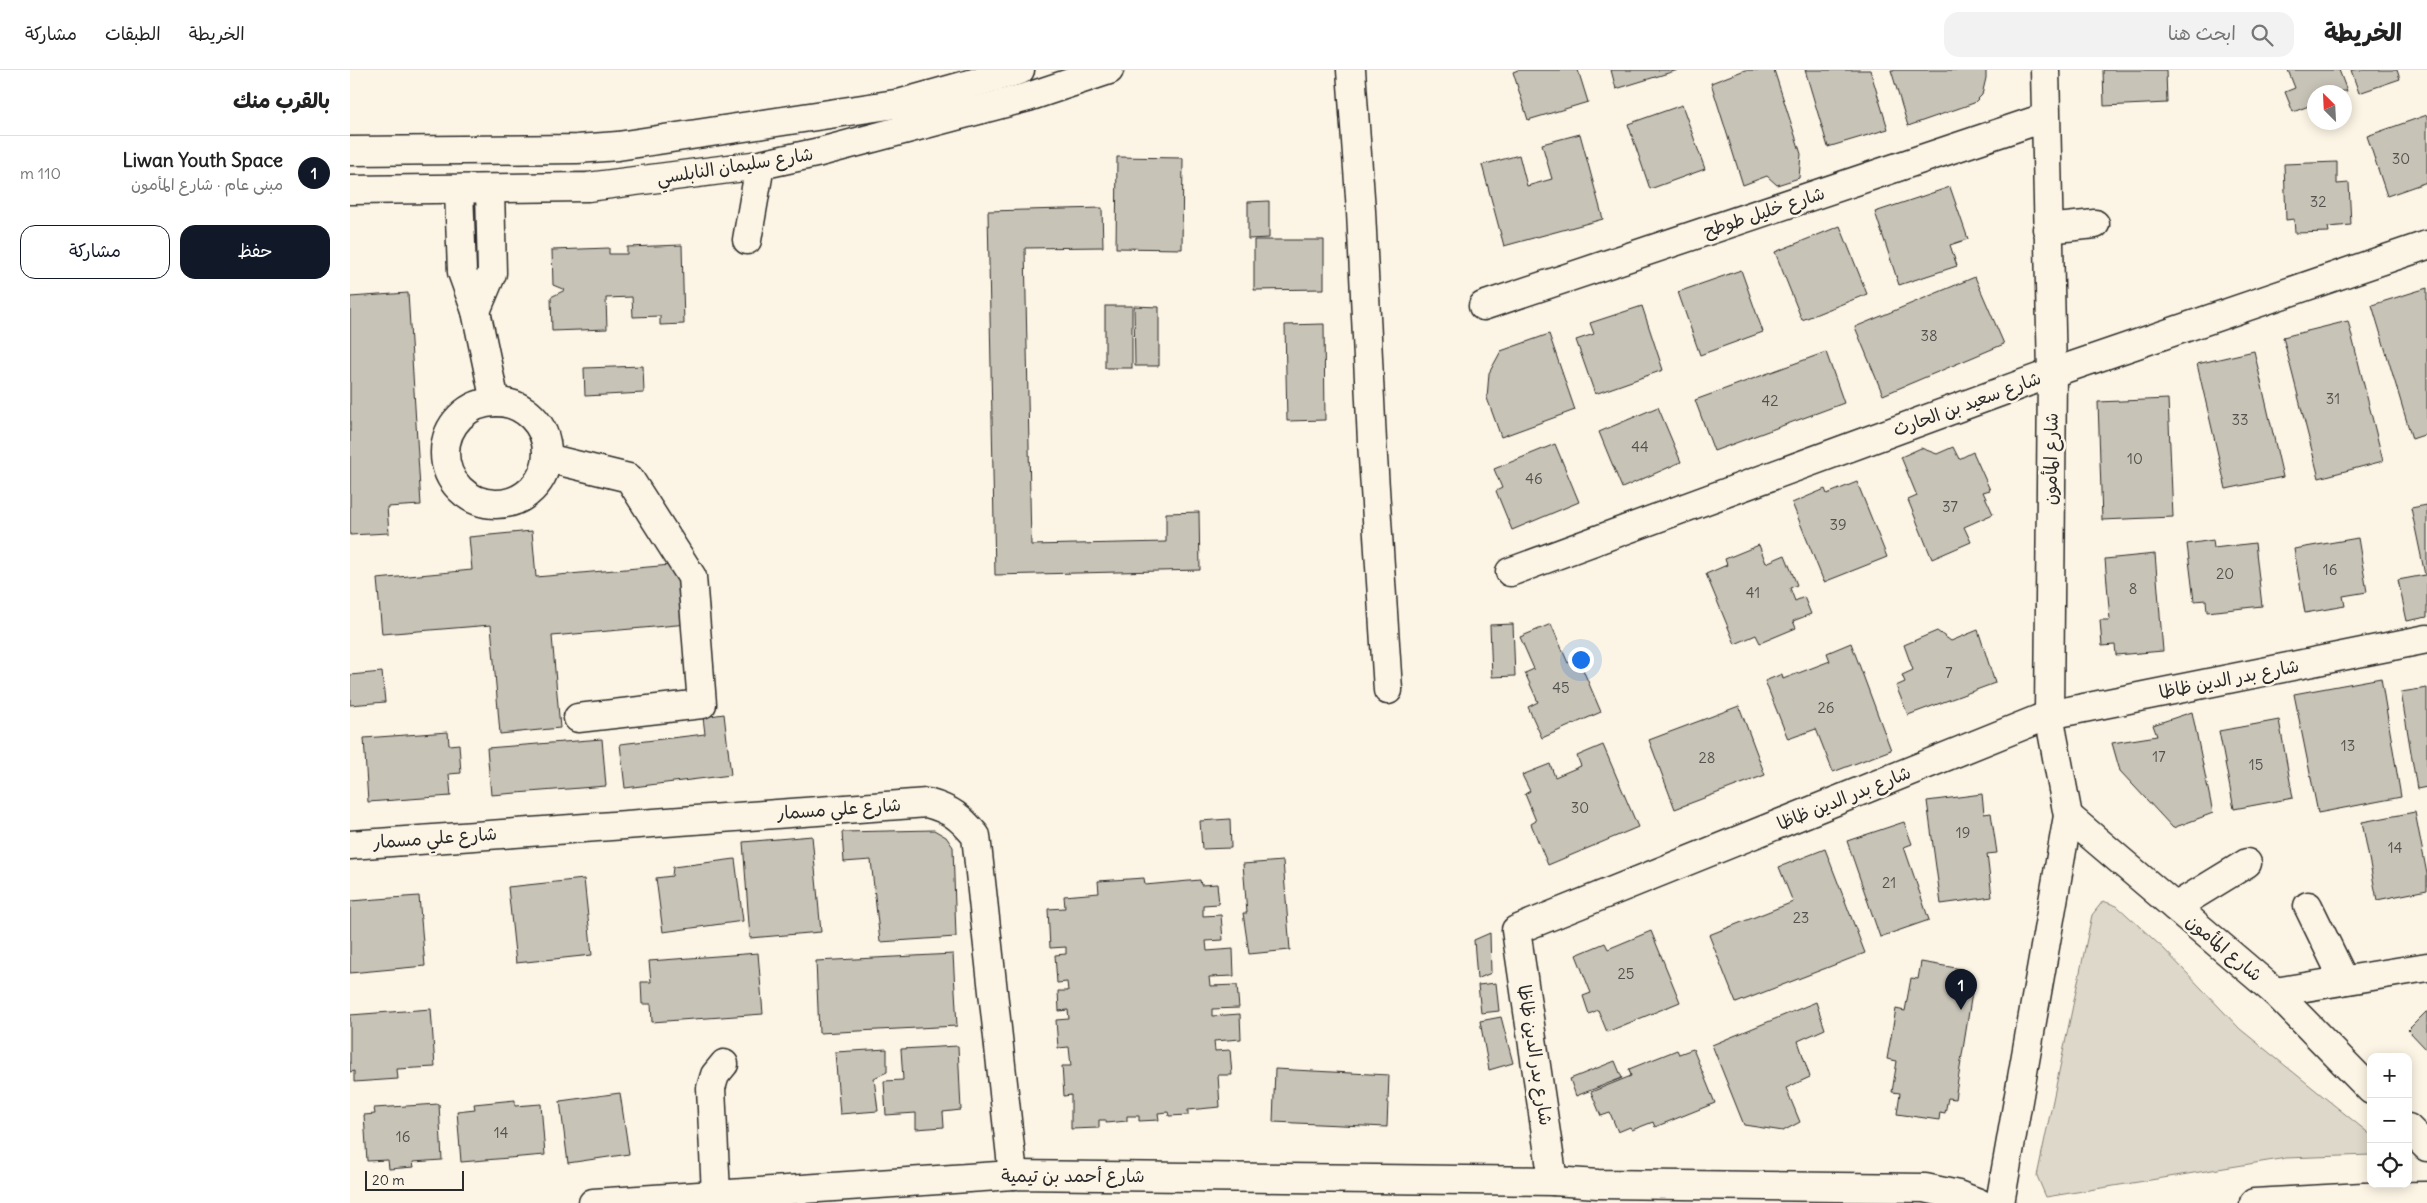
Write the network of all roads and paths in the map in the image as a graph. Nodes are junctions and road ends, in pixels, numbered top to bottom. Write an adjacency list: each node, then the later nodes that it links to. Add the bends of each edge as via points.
1 (1020, 70): 6 (street, via 902,103 618,146)
2 (1109, 70): 7 (street, شارع سليمان النابلسي, via 1028,97)
3 (1351, 70): 22 (street)
4 (2045, 70): 5 (street, شارع المأمون)
5 (2044, 118): 12 (street, شارع المأمون); 15 (street, شارع خليل طوطح)
6 (350, 151)
7 (760, 165): 8 (street, شارع سليمان النابلسي, via 588,187); 13 (street)
8 (490, 189): 10 (street, شارع سليمان النابلسي); 16 (street, via 492,273)
9 (350, 190): 10 (street, شارع سليمان النابلسي)
10 (459, 190): 16 (street, via 462,272)
11 (2095, 224): 12 (street)
12 (2047, 229): 17 (street, شارع المأمون)
13 (747, 240)
14 (2427, 245): 17 (street, شارع سعيد بن الحارث)
15 (1483, 306)
16 (476, 311): 18 (street)
17 (2052, 373): 20 (street, شارع سعيد بن الحارث); 23 (street, شارع المأمون)
18 (494, 402): 19 (street, via 523,409 534,418 542,430); 19 (street, via 478,405 464,413 446,441 445,458 449,474 458,488 487,503 504,503 520,498 533,488)
19 (547, 458): 24 (street, via 629,478 692,577 702,704)
20 (1510, 572)
21 (2427, 639): 23 (street, شارع بدر الدين ظاظا)
22 (1388, 690)
23 (2049, 716): 25 (street, شارع المأمون); 38 (street, شارع بدر الدين ظاظا, via 1516,930)
24 (578, 718)
25 (2068, 816): 29 (street, شارع المأمون); 44 (street, شارع المأمون)
26 (350, 845): 37 (street, شارع علي مسمار, via 927,803 944,808 959,816 976,836)
27 (2247, 863): 29 (street)
28 (2308, 906): 31 (street)
29 (2176, 907): 32 (street, شارع المأمون)
30 (2427, 967): 31 (street)
31 (2344, 980): 32 (street)
32 (2275, 992): 34 (street, شارع المأمون)
33 (724, 1064): 40 (street, via 715,1075 711,1088)
34 (2367, 1086)
35 (2412, 1132): 36 (street)
36 (2427, 1147)
37 (1013, 1175): 38 (street, شارع أحمد بن تيمية); 40 (street, شارع أحمد بن تيمية)
38 (1554, 1180): 39 (street, شارع أحمد بن تيمية)
39 (1600, 1193): 43 (street, شارع أحمد بن تيمية, via 1925,1188)
40 (716, 1194): 42 (street, شارع أحمد بن تيمية)
41 (2427, 1196): 45 (street)
42 (593, 1203)
43 (1979, 1203)
44 (2000, 1203)
45 (2254, 1203)

